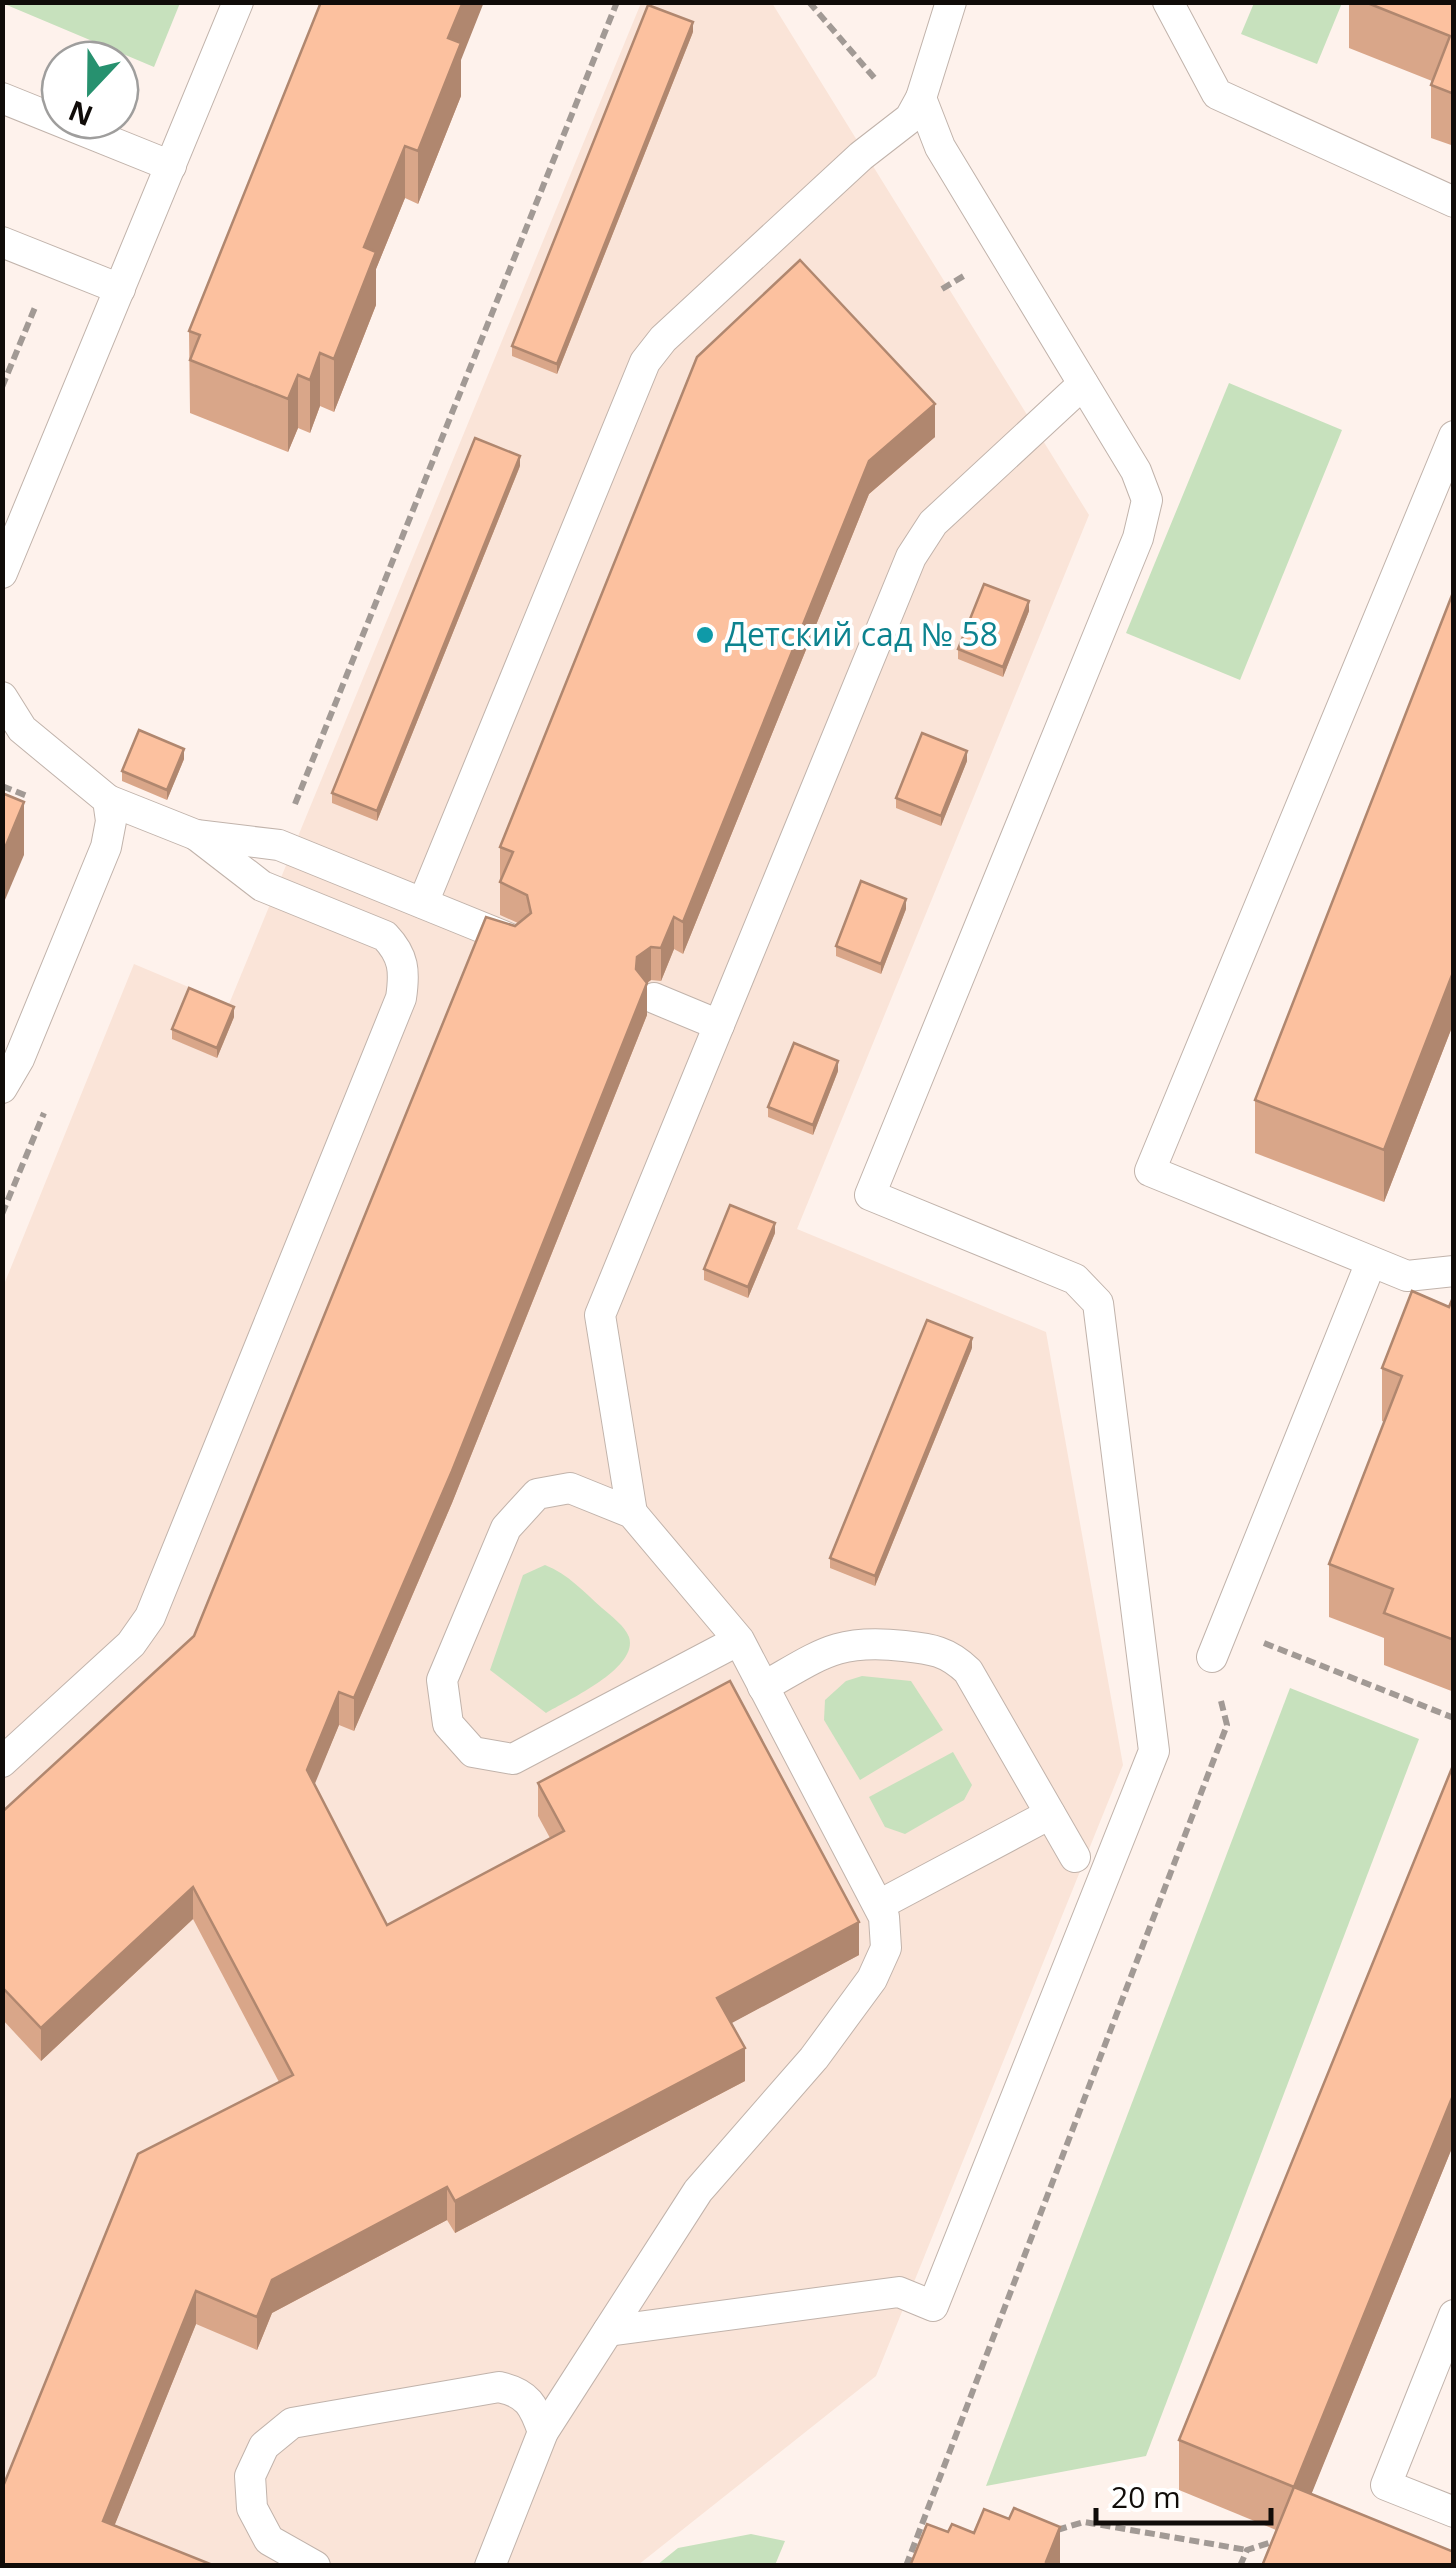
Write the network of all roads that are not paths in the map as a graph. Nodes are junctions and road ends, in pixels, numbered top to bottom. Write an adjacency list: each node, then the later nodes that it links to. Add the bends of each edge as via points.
1 (238, 2): 6 (lane)
2 (951, 2): 5 (lane)
3 (1168, 2): 7 (lane, via 1217,94)
4 (2, 98): 6 (lane)
5 (916, 108): 10 (lane); 16 (lane, via 645,362)
6 (171, 166): 9 (lane)
7 (1454, 202)
8 (2, 242): 9 (lane)
9 (120, 290): 12 (lane)
10 (1084, 384): 19 (lane, via 933,523 912,557); 32 (lane, via 1147,500 1138,538 870,1194 1076,1278 1098,1304 1154,1751 933,2306 899,2292)
11 (1454, 436): 21 (lane, via 1150,1171)
12 (2, 572)
13 (2, 697): 14 (lane, via 22,729)
14 (108, 800): 15 (lane); 20 (lane, via 106,847 20,1059)
15 (196, 836): 16 (lane, via 279,845); 27 (lane, via 262,886 385,936 405,972 401,998 150,1617 130,1644)
16 (422, 903): 17 (lane)
17 (513, 940)
18 (654, 998): 19 (lane)
19 (720, 1025): 23 (lane, via 600,1315)
20 (2, 1088)
21 (1371, 1262): 22 (lane, via 1407,1276); 25 (lane)
22 (1454, 1271)
23 (632, 1512): 24 (lane); 24 (lane, via 570,1488 537,1494 506,1528 442,1680 448,1724 474,1752 513,1759)
24 (739, 1640): 26 (lane)
25 (1212, 1657)
26 (763, 1687): 28 (lane, via 846,1644 937,1648 968,1670); 30 (lane)
27 (2, 1762)
28 (1050, 1814): 29 (lane); 30 (lane)
29 (1075, 1857)
30 (879, 1905): 32 (lane, via 886,1948 872,1979 814,2058 698,2191)
31 (1454, 2314): 34 (lane, via 1386,2484)
32 (608, 2331): 33 (lane)
33 (543, 2432): 35 (lane, via 533,2403 499,2388 292,2423 264,2446 250,2476 252,2508 269,2540); 36 (lane)
34 (1454, 2512)
35 (314, 2566)
36 (490, 2566)

